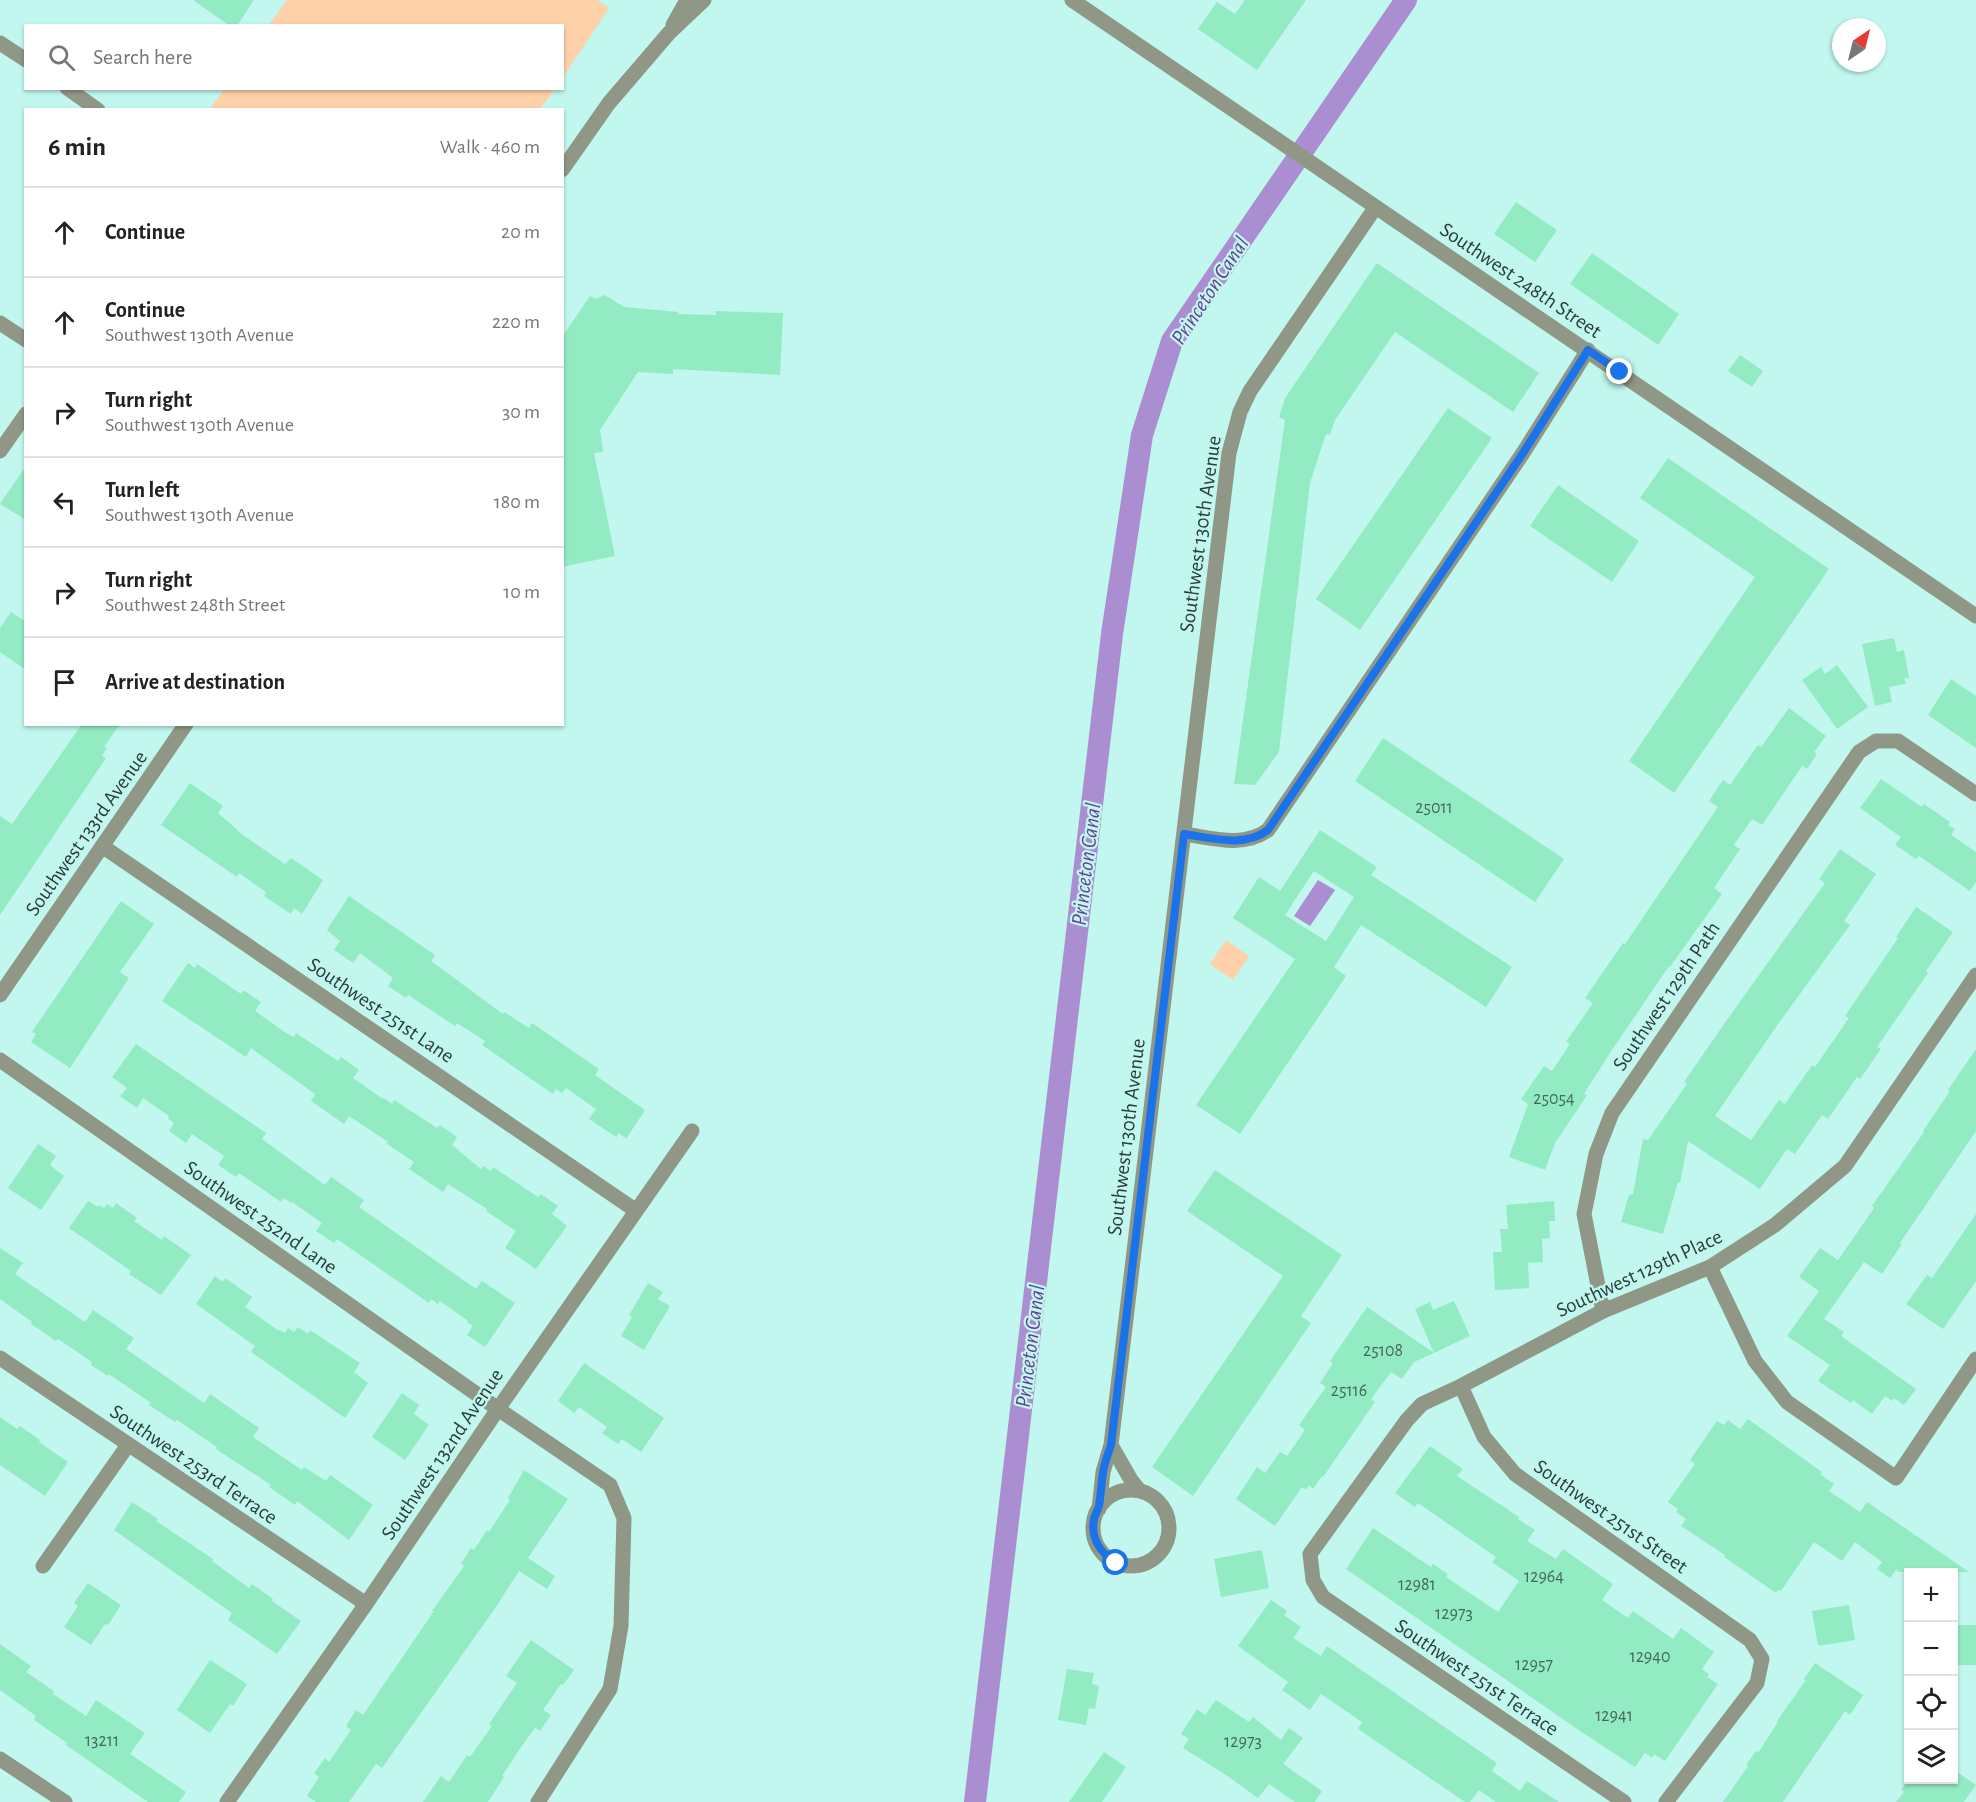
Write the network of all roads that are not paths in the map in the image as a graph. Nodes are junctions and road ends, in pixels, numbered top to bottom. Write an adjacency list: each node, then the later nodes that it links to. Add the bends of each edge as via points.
1 (687, 0): 4 (street)
2 (704, 0): 4 (street)
3 (1072, 0): 10 (street, Southwest 248th Street)
4 (669, 33): 9 (street, via 609,103)
5 (0, 43): 6 (street)
6 (24, 59)
7 (70, 90): 8 (street)
8 (95, 108)
9 (564, 167)
10 (1375, 208): 13 (street, Southwest 248th Street); 19 (street, Southwest 130th Avenue, via 1250,391 1237,423 1229,453)
11 (0, 323): 12 (street)
12 (24, 339)
13 (1588, 350): 16 (street, Southwest 248th Street); 19 (street, via 1523,453 1268,830 1258,838 1244,841)
14 (24, 417): 15 (street)
15 (0, 451)
16 (1976, 616)
17 (185, 726): 20 (street, Southwest 133rd Avenue)
18 (1976, 794): 27 (street, Southwest 129th Path, via 1898,741 1876,741 1859,752 1612,1113 1596,1154 1584,1214)
19 (1184, 834): 33 (street, Southwest 130th Avenue)
20 (102, 846): 22 (street, Southwest 133rd Avenue); 25 (street, Southwest 251st Lane)
21 (1976, 975): 26 (street, Southwest 129th Place, via 1845,1166 1775,1225)
22 (0, 995)
23 (0, 1060): 31 (street, Southwest 252nd Lane)
24 (692, 1131): 25 (street, Southwest 132nd Avenue)
25 (635, 1210): 31 (street, Southwest 132nd Avenue)
26 (1710, 1267): 27 (street, Southwest 129th Place); 29 (street, via 1755,1361 1787,1402 1896,1478)
27 (1603, 1311): 30 (street, Southwest 129th Place)
28 (0, 1358): 32 (street, Southwest 253rd Terrace)
29 (1976, 1359)
30 (1461, 1386): 37 (street, Southwest 129th Place, via 1422,1404 1407,1420 1311,1554); 44 (street, Southwest 251st Street, via 1484,1437 1515,1474 1750,1640 1762,1659 1756,1683)
31 (498, 1409): 38 (street, Southwest 132nd Avenue); 42 (street, Southwest 252nd Lane, via 610,1485 624,1518 621,1626 610,1689)
32 (128, 1445): 36 (street); 38 (street, Southwest 253rd Terrace)
33 (1111, 1445): 34 (street); 35 (street, Southwest 130th Avenue)
34 (1140, 1491): 35 (street, via 1112,1495); 35 (street, via 1159,1502 1169,1520 1163,1550 1146,1563 1125,1566 1100,1549 1093,1529)
35 (1099, 1509)
36 (43, 1566)
37 (1313, 1580): 43 (street, Southwest 251st Terrace, via 1323,1597)
38 (366, 1604): 41 (street, Southwest 132nd Avenue)
39 (0, 1758): 40 (street)
40 (65, 1802)
41 (227, 1802)
42 (538, 1802)
43 (1624, 1802)
44 (1666, 1802)

